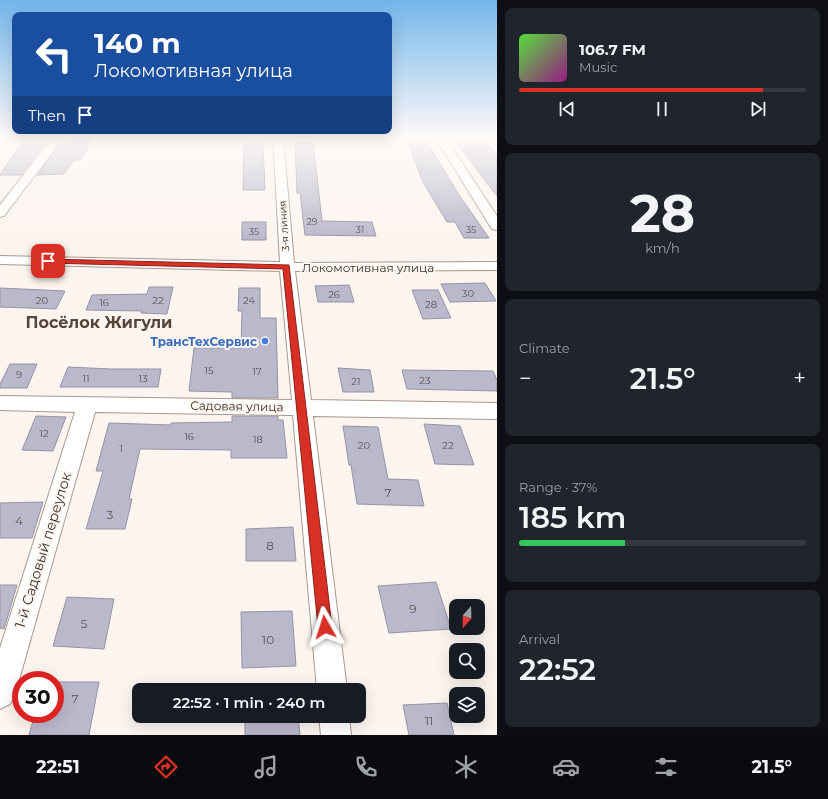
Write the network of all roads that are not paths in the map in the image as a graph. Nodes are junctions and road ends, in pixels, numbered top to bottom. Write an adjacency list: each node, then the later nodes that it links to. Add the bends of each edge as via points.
1 (32, 171): 4 (street)
2 (280, 171): 8 (street, 3-я линия)
3 (462, 171): 5 (street)
4 (0, 213)
5 (497, 226)
6 (0, 260): 8 (street, Локомотивная улица)
7 (497, 266): 8 (street, Локомотивная улица)
8 (286, 267): 11 (street, 3-я линия)
9 (0, 403): 10 (street, Садовая улица)
10 (87, 405): 11 (street, Садовая улица); 14 (street, 1-й Садовый переулок)
11 (302, 407): 12 (street, Садовая улица); 13 (street, 3-я линия)
12 (497, 411)
13 (331, 683)
14 (0, 694)
15 (335, 723): 16 (street)
16 (336, 735)

